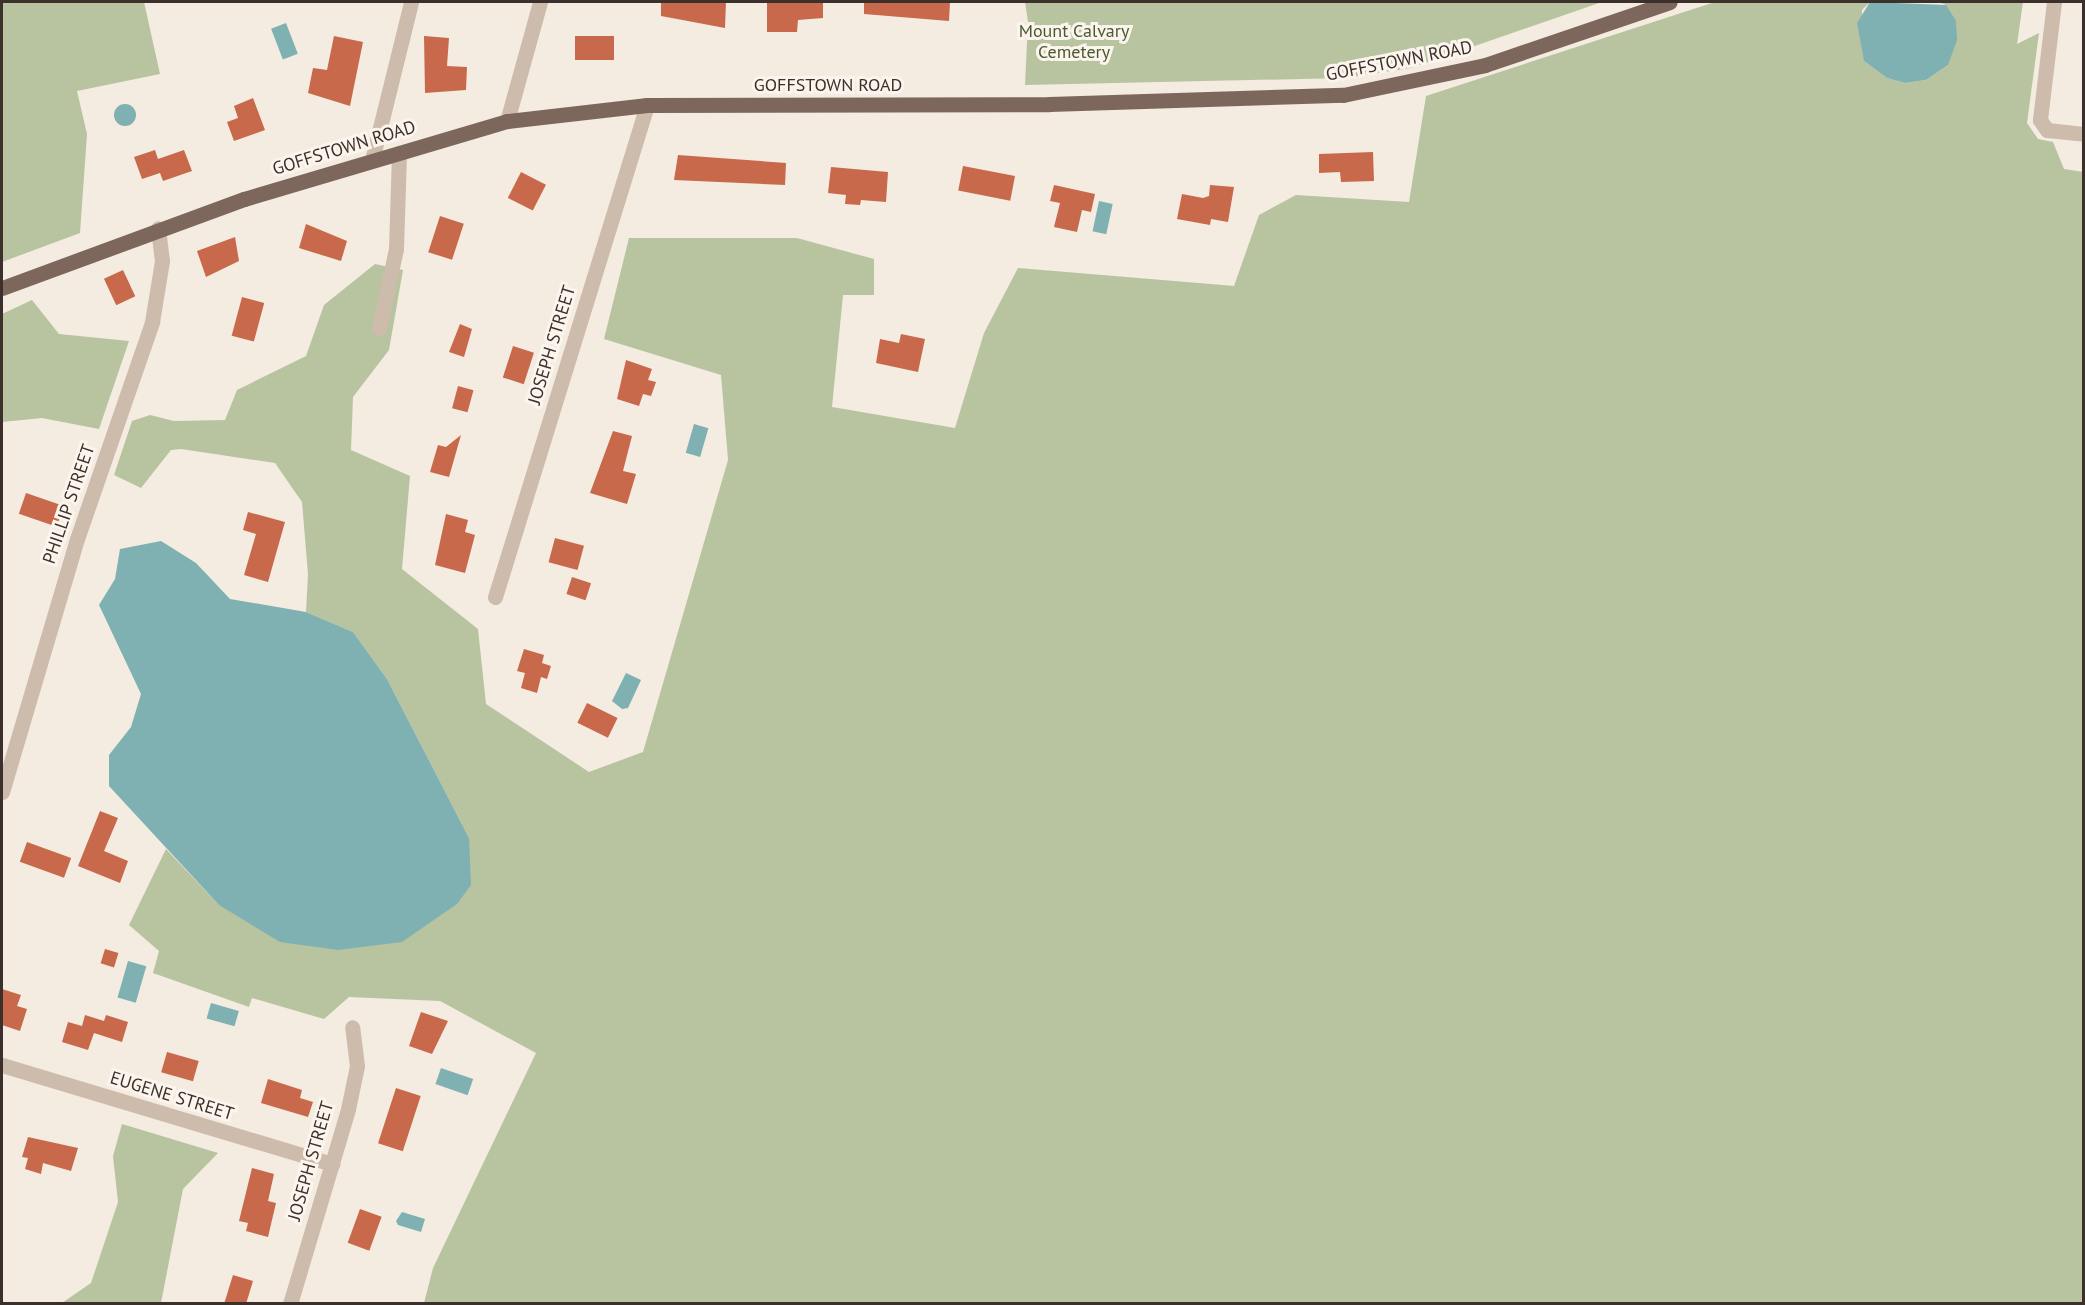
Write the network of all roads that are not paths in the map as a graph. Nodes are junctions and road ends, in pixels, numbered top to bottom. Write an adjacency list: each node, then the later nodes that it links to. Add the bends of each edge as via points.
1 (411, 2): 9 (street)
2 (540, 2): 6 (street)
3 (1670, 2): 5 (main road, GOFFSTOWN ROAD, via 1485,65 1343,95 1016,105)
4 (2054, 2): 7 (street, via 2040,120 2046,129)
5 (646, 105): 6 (main road, GOFFSTOWN ROAD); 13 (street, JOSEPH STREET)
6 (507, 121): 8 (main road, GOFFSTOWN ROAD)
7 (2084, 134)
8 (399, 153): 9 (main road, GOFFSTOWN ROAD); 12 (street, via 396,249)
9 (372, 160): 10 (main road, GOFFSTOWN ROAD)
10 (158, 228): 11 (main road, GOFFSTOWN ROAD); 14 (street, PHILLIP STREET, via 162,261 152,322 77,539)
11 (2, 288)
12 (379, 328)
13 (495, 597)
14 (2, 792)
15 (351, 1027): 17 (street, JOSEPH STREET, via 357,1066)
16 (2, 1065): 17 (street, EUGENE STREET)
17 (332, 1164): 18 (street, JOSEPH STREET)
18 (290, 1304)

